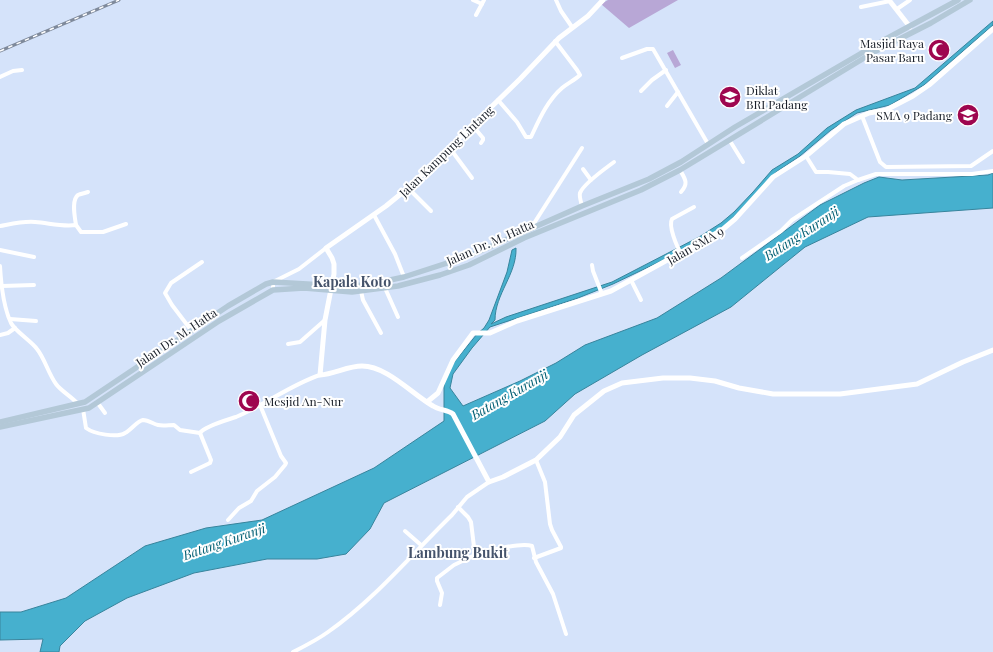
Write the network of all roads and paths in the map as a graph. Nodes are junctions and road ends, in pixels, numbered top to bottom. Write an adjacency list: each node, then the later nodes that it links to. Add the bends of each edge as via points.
1 (474, 0): 8 (street)
2 (556, 0): 12 (street)
3 (603, 0): 12 (street, Jalan Kampung Lintang, via 588,16)
4 (889, 0): 9 (street); 10 (street)
5 (910, 0): 10 (street)
6 (958, 0): 13 (main road, Jalan Dr. M. Hatta)
7 (970, 0): 17 (main road, Jalan Dr. M. Hatta)
8 (483, 2): 11 (street)
9 (861, 6)
10 (897, 9): 13 (street)
11 (476, 15)
12 (572, 27): 15 (street, Jalan Kampung Lintang)
13 (910, 27): 17 (main road, Jalan Dr. M. Hatta)
14 (993, 29): 25 (street, Jalan SMA 9, via 913,96 886,110)
15 (555, 41): 23 (street, Jalan Kampung Lintang); 23 (street, via 580,75 562,87 553,98 544,110 531,138 526,137)
16 (622, 58): 19 (street, via 649,48 653,49)
17 (850, 64): 27 (main road, Jalan Dr. M. Hatta); 29 (main road, Jalan Dr. M. Hatta)
18 (22, 70): 20 (street)
19 (666, 70): 21 (street); 22 (street)
20 (0, 77)
21 (641, 91)
22 (678, 92): 24 (street); 29 (street)
23 (498, 100): 26 (street, Jalan Kampung Lintang)
24 (667, 106)
25 (862, 116): 32 (street, via 880,162 886,167 971,166); 33 (street, Jalan SMA 9, via 844,124)
26 (472, 125): 28 (street, via 483,138); 30 (street, Jalan Kampung Lintang)
27 (730, 141): 36 (street); 38 (main road, Jalan Dr. M. Hatta)
28 (481, 143)
29 (708, 144): 35 (main road, Jalan Dr. M. Hatta)
30 (449, 147): 40 (street); 43 (street, Jalan Kampung Lintang)
31 (582, 148): 53 (street)
32 (993, 151)
33 (806, 156): 42 (street, via 816,172 850,174); 56 (street, Jalan SMA 9, via 773,177 722,230)
34 (614, 162): 41 (street)
35 (681, 162): 38 (main road); 46 (main road, Jalan Dr. M. Hatta)
36 (743, 162)
37 (583, 169): 41 (street)
38 (682, 169): 45 (street, via 686,185); 68 (main road, Jalan Dr. M. Hatta, via 634,193 524,238 490,256 454,270)
39 (993, 171): 42 (street, via 972,174 876,174)
40 (472, 178)
41 (591, 180): 46 (street, via 580,193)
42 (858, 180): 58 (street, via 844,186 792,220 781,231)
43 (408, 188): 48 (street); 49 (street, Jalan Kampung Lintang)
44 (88, 192): 51 (street, via 76,198)
45 (681, 192)
46 (582, 206): 53 (main road, Jalan Dr. M. Hatta)
47 (694, 206): 56 (street, via 671,221)
48 (430, 211)
49 (374, 215): 54 (street, Jalan Kampung Lintang); 62 (street)
50 (126, 224): 51 (street, via 99,232 81,232)
51 (76, 225): 52 (street, via 27,222)
52 (0, 226)
53 (530, 229): 62 (main road, Jalan Dr. M. Hatta, via 459,260)
54 (326, 248): 64 (street, Jalan Kampung Lintang, via 299,269); 67 (street, via 334,264)
55 (0, 250): 57 (street)
56 (680, 251): 63 (street, Jalan SMA 9)
57 (34, 256)
58 (742, 258)
59 (202, 262): 78 (street, via 171,283 166,293)
60 (592, 265): 71 (street)
61 (0, 266): 66 (street)
62 (404, 277): 67 (main road, Jalan Dr. M. Hatta, via 367,285)
63 (631, 280): 71 (street, Jalan SMA 9); 72 (street)
64 (273, 282): 67 (main road, Jalan Dr. M. Hatta); 69 (street); 78 (main road, Jalan Dr. M. Hatta, via 228,306)
65 (34, 285): 66 (street)
66 (2, 286): 74 (street)
67 (331, 288): 69 (main road, Jalan Dr. M. Hatta); 70 (main road, Jalan Dr. M. Hatta); 75 (street)
68 (384, 288): 70 (main road, Jalan Dr. M. Hatta); 73 (street)
69 (273, 290): 83 (main road, Jalan Dr. M. Hatta, via 219,321)
70 (361, 291): 79 (street, via 363,300)
71 (601, 292): 87 (street, Jalan SMA 9, via 497,330 473,333 453,360 440,390)
72 (641, 300)
73 (398, 317)
74 (10, 319): 76 (street); 77 (street)
75 (325, 320): 82 (street, via 300,342); 85 (street)
76 (36, 321)
77 (15, 328): 80 (street); 88 (street, via 37,348 54,382)
78 (191, 330): 81 (main road, Jalan Dr. M. Hatta)
79 (381, 333)
80 (0, 335)
81 (176, 342): 83 (main road); 88 (main road, Jalan Dr. M. Hatta, via 93,398)
82 (288, 344)
83 (180, 348): 86 (main road, Jalan Dr. M. Hatta)
84 (993, 350): 95 (street, via 917,384 847,393 773,394 690,378 622,383 604,391 574,415 560,437)
85 (320, 375): 87 (street, via 363,366 372,367); 89 (street)
86 (97, 402): 90 (main road, Jalan Dr. M. Hatta); 91 (street)
87 (427, 402): 97 (street, via 453,414)
88 (78, 404): 92 (main road, Jalan Dr. M. Hatta)
89 (260, 405): 94 (street); 99 (street, via 285,465)
90 (83, 410): 93 (main road, Jalan Dr. M. Hatta); 94 (street, via 86,428 109,435 125,434 145,420 159,426 174,425 180,430)
91 (105, 413)
92 (0, 422)
93 (0, 428)
94 (200, 433): 96 (street, via 211,460 210,463)
95 (536, 460): 97 (street); 103 (street, via 544,482 550,524 561,548)
96 (192, 472)
97 (489, 482): 98 (street, via 467,497)
98 (458, 507): 101 (street); 102 (street, via 471,522)
99 (228, 520)
100 (405, 531): 101 (street)
101 (421, 545): 106 (street, via 340,623)
102 (475, 555): 103 (street, via 526,545 532,546); 104 (street, via 454,565 437,578 442,593)
103 (534, 558): 105 (street, via 553,594)
104 (440, 605)
105 (566, 634)
106 (293, 652)

